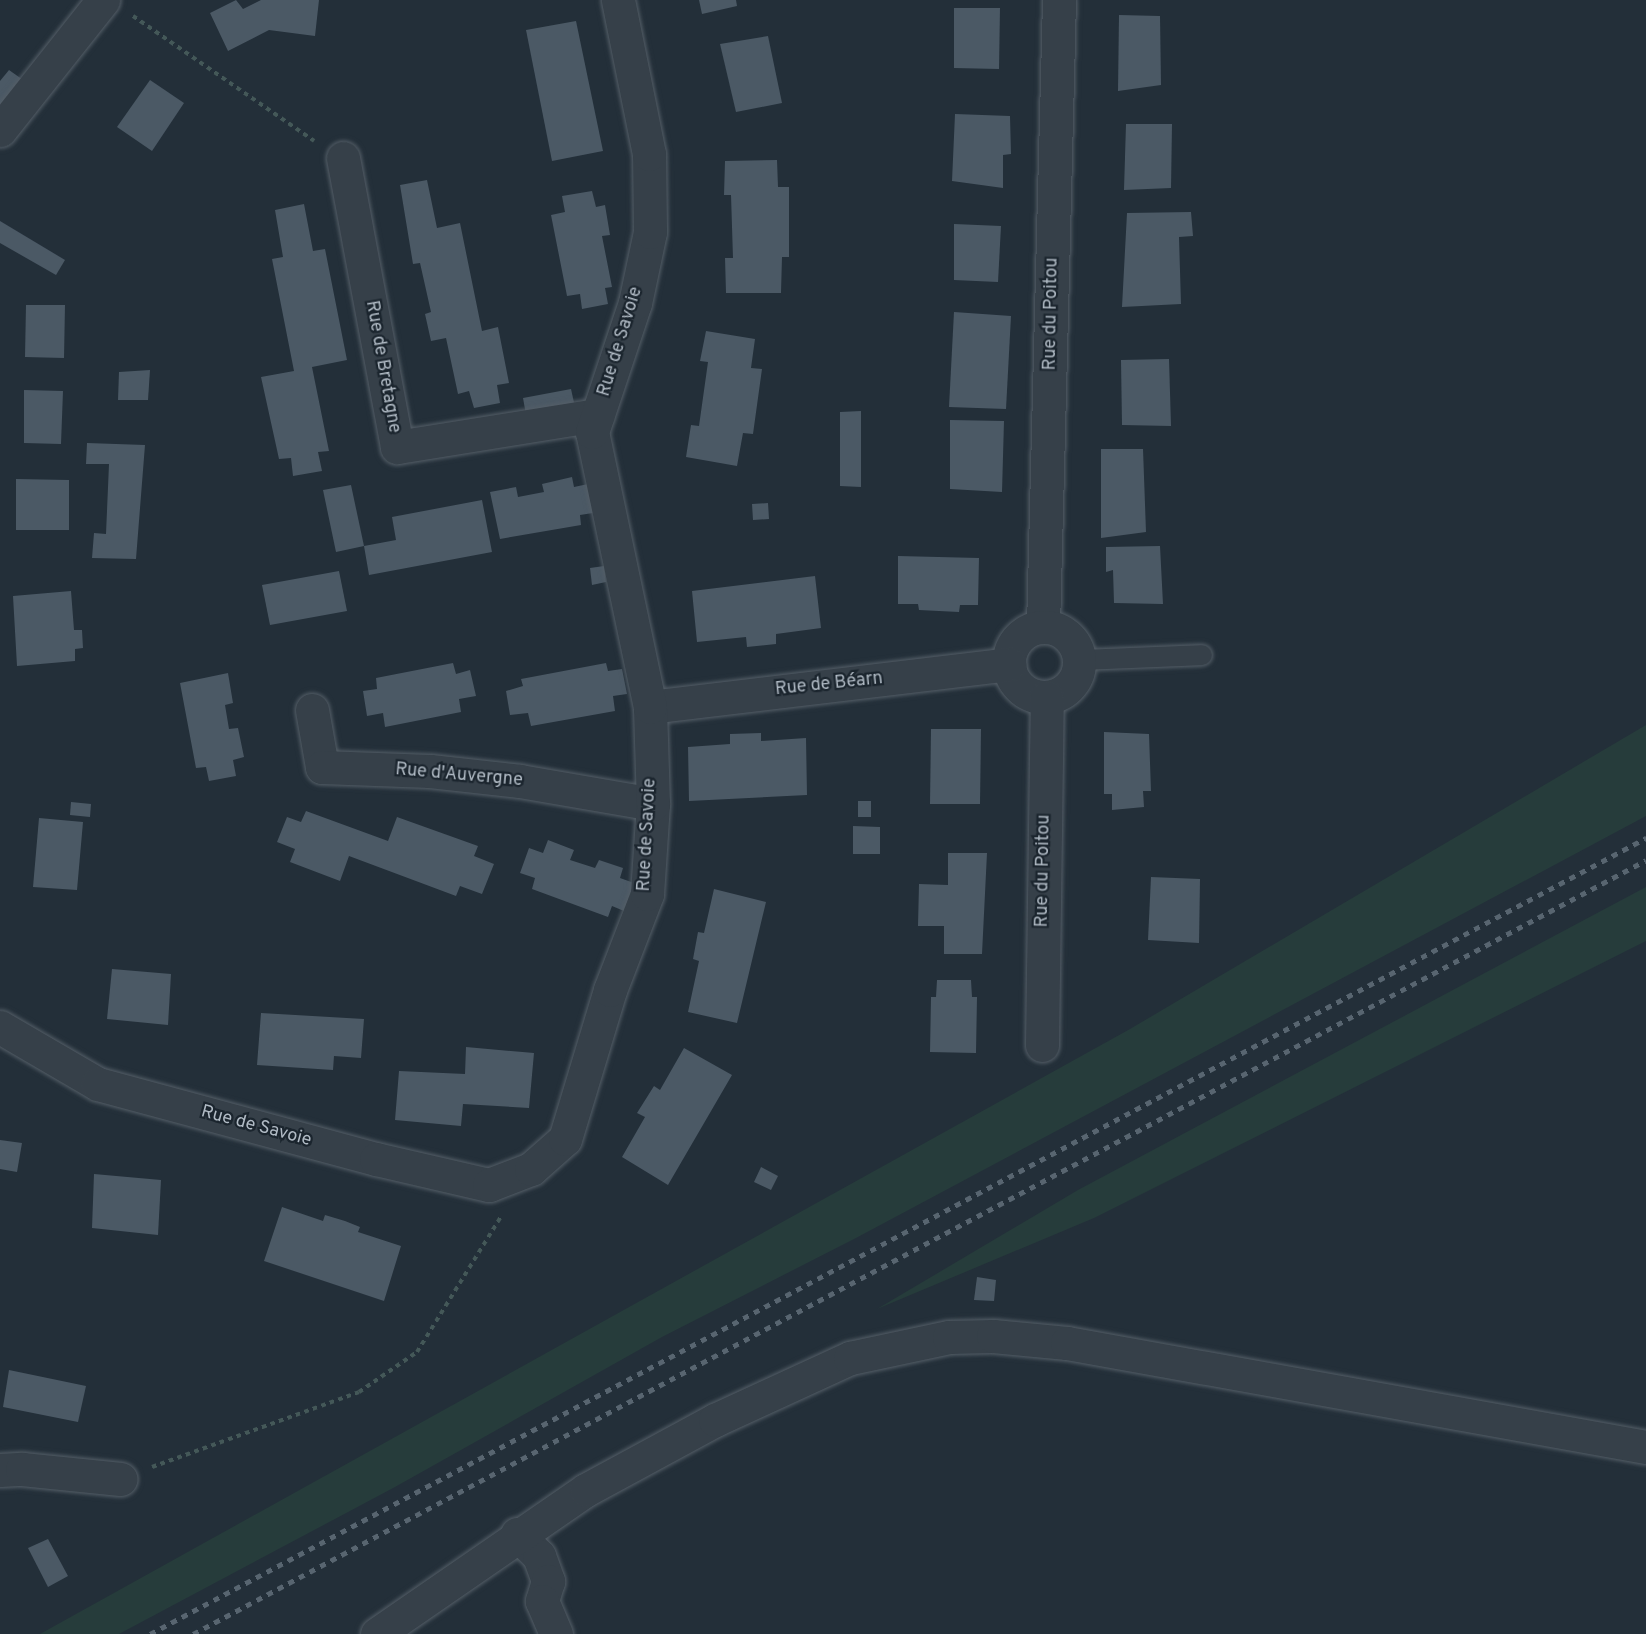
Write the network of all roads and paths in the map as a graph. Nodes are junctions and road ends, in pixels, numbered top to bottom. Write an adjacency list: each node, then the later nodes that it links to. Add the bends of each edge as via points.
1 (618, 0): 6 (street, Rue de Savoie, via 649,154 650,232 635,303)
2 (1059, 0): 7 (street, Rue du Poitou)
3 (117, 7): 4 (street); 5 (path)
4 (0, 130)
5 (343, 158): 6 (street, Rue de Bretagne, via 397,447)
6 (597, 415): 12 (street, Rue de Savoie, via 592,432)
7 (1043, 627): 9 (street, via 1067,636); 10 (street, via 1018,638)
8 (1202, 655): 9 (lane)
9 (1078, 660): 11 (street, via 1072,683)
10 (1009, 664): 11 (street, via 1019,688); 12 (street, Rue de Béarn)
11 (1047, 697): 16 (street, Rue du Poitou)
12 (650, 706): 14 (street, Rue de Savoie)
13 (312, 710): 14 (street, Rue d'Auvergne, via 322,767 441,772)
14 (652, 804): 17 (street, Rue de Savoie, via 647,894 610,990 565,1139)
15 (0, 1027): 17 (street, Rue de Savoie, via 98,1084 376,1159 489,1185)
16 (1042, 1045)
17 (531, 1169): 20 (path, via 417,1352 359,1392)
18 (1646, 1447): 21 (street, via 1067,1343 993,1336 949,1337 860,1355 807,1375 649,1454)
19 (0, 1470): 20 (street)
20 (120, 1479)
21 (518, 1534): 22 (street); 23 (street, via 539,1556 548,1581 542,1601)
22 (377, 1634)
23 (556, 1634)

